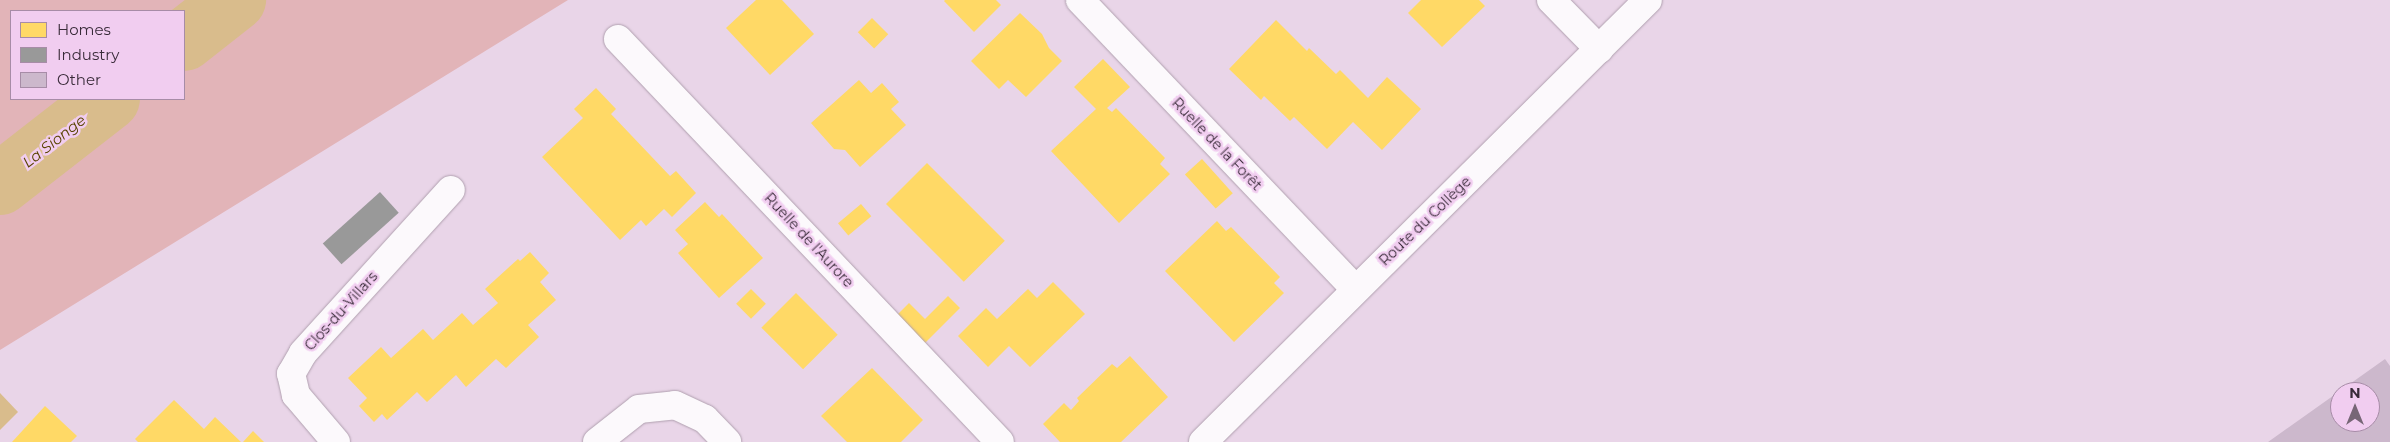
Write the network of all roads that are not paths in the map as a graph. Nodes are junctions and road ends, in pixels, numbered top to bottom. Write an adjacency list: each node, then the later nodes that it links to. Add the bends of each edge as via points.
1 (1080, 0): 7 (street, Ruelle de la Forêt)
2 (1550, 0): 5 (street)
3 (1648, 0): 5 (street, Route du Collège)
4 (618, 39): 11 (street, Ruelle de l'Aurore)
5 (1599, 49): 7 (street, Route du Collège)
6 (451, 190): 8 (street, Clos-du-Villars, via 303,353 291,374 296,395)
7 (1355, 289): 12 (street, Route du Collège)
8 (336, 442)
9 (597, 442): 10 (street, via 639,409 675,405 705,419)
10 (727, 442)
11 (1000, 442)
12 (1203, 442)

